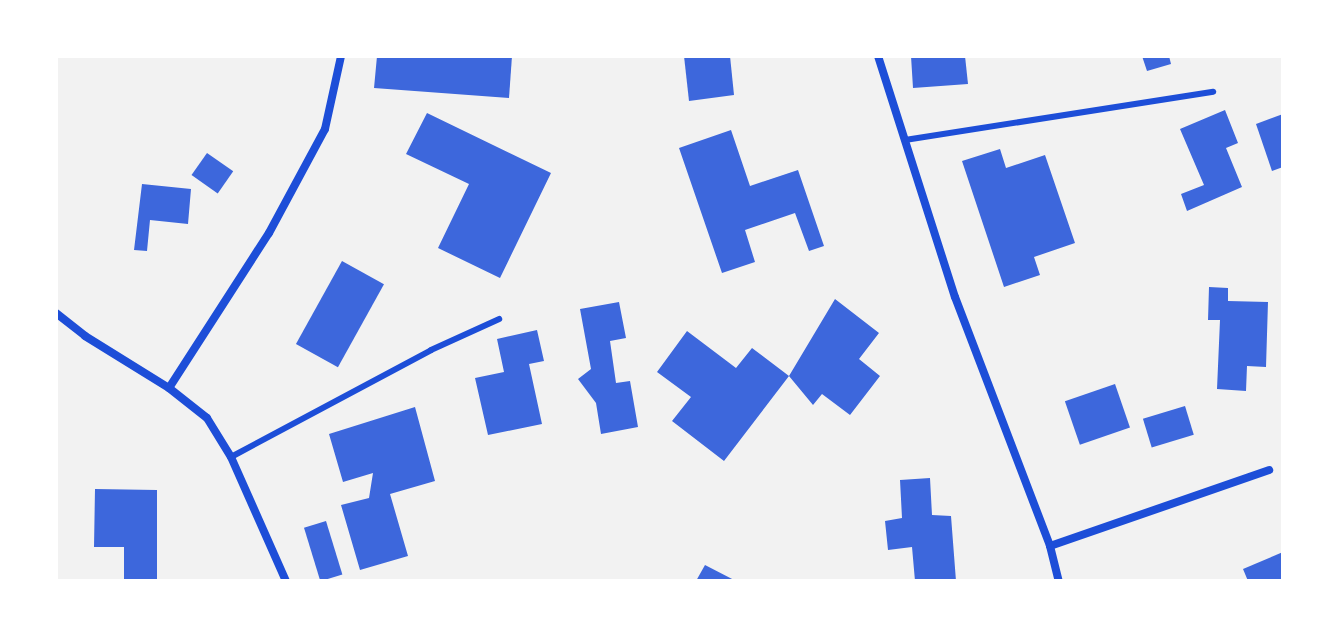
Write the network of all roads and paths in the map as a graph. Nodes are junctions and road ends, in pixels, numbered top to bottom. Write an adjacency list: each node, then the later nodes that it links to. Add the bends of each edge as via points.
1 (341, 56): 7 (street, via 325,129 269,233)
2 (878, 56): 4 (street)
3 (1213, 92): 4 (lane)
4 (905, 140): 10 (street, via 955,297)
5 (56, 313): 7 (street)
6 (499, 319): 8 (lane)
7 (169, 388): 8 (street, via 207,418)
8 (231, 457): 11 (street)
9 (1269, 470): 10 (street)
10 (1050, 546): 12 (street)
11 (286, 581)
12 (1059, 581)

